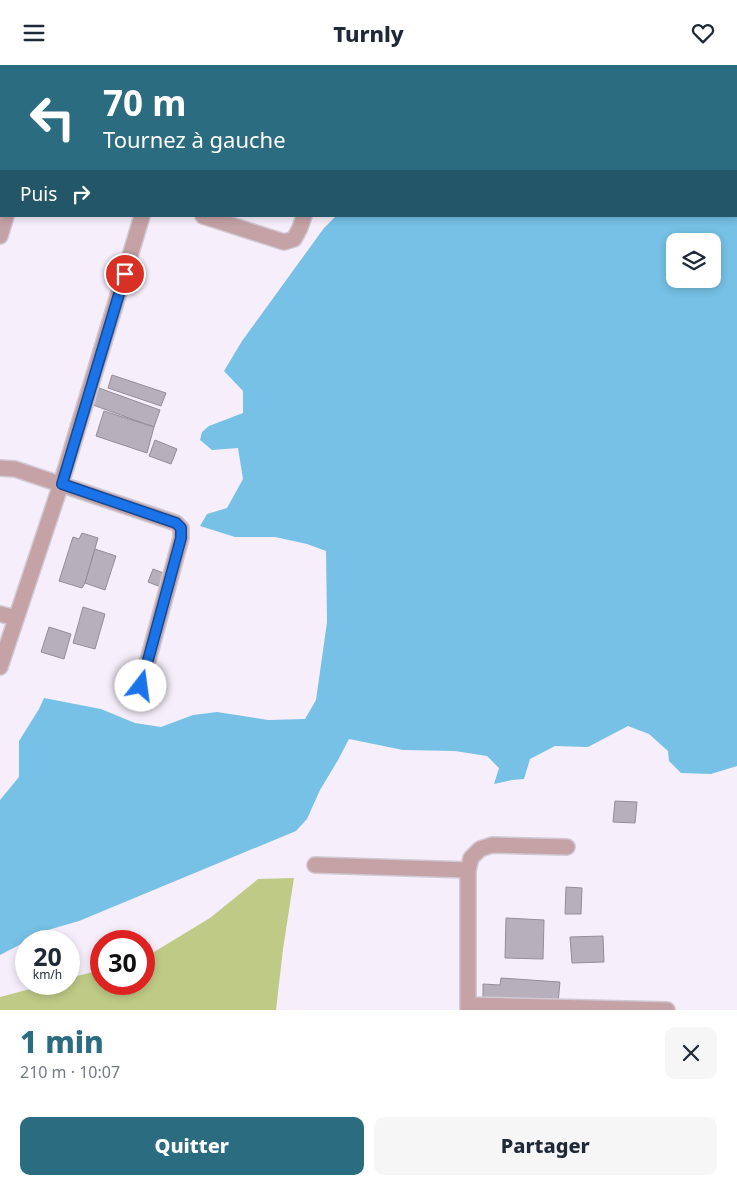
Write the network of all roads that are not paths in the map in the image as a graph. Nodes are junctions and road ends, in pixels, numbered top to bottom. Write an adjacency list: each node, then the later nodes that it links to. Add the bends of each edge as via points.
1 (6, 217): 5 (street)
2 (142, 217): 7 (street)
3 (206, 217): 4 (street, via 284,242 294,239)
4 (304, 217)
5 (0, 235)
6 (0, 468): 7 (street, via 15,469)
7 (62, 484): 9 (street); 11 (street, via 176,523 181,528)
8 (0, 614): 9 (street)
9 (16, 618): 10 (street)
10 (0, 667)
11 (141, 686)
12 (567, 847): 14 (street, via 492,845 480,849 471,858)
13 (315, 865): 14 (street)
14 (468, 870): 15 (street)
15 (468, 1007): 16 (street)
16 (667, 1010)

